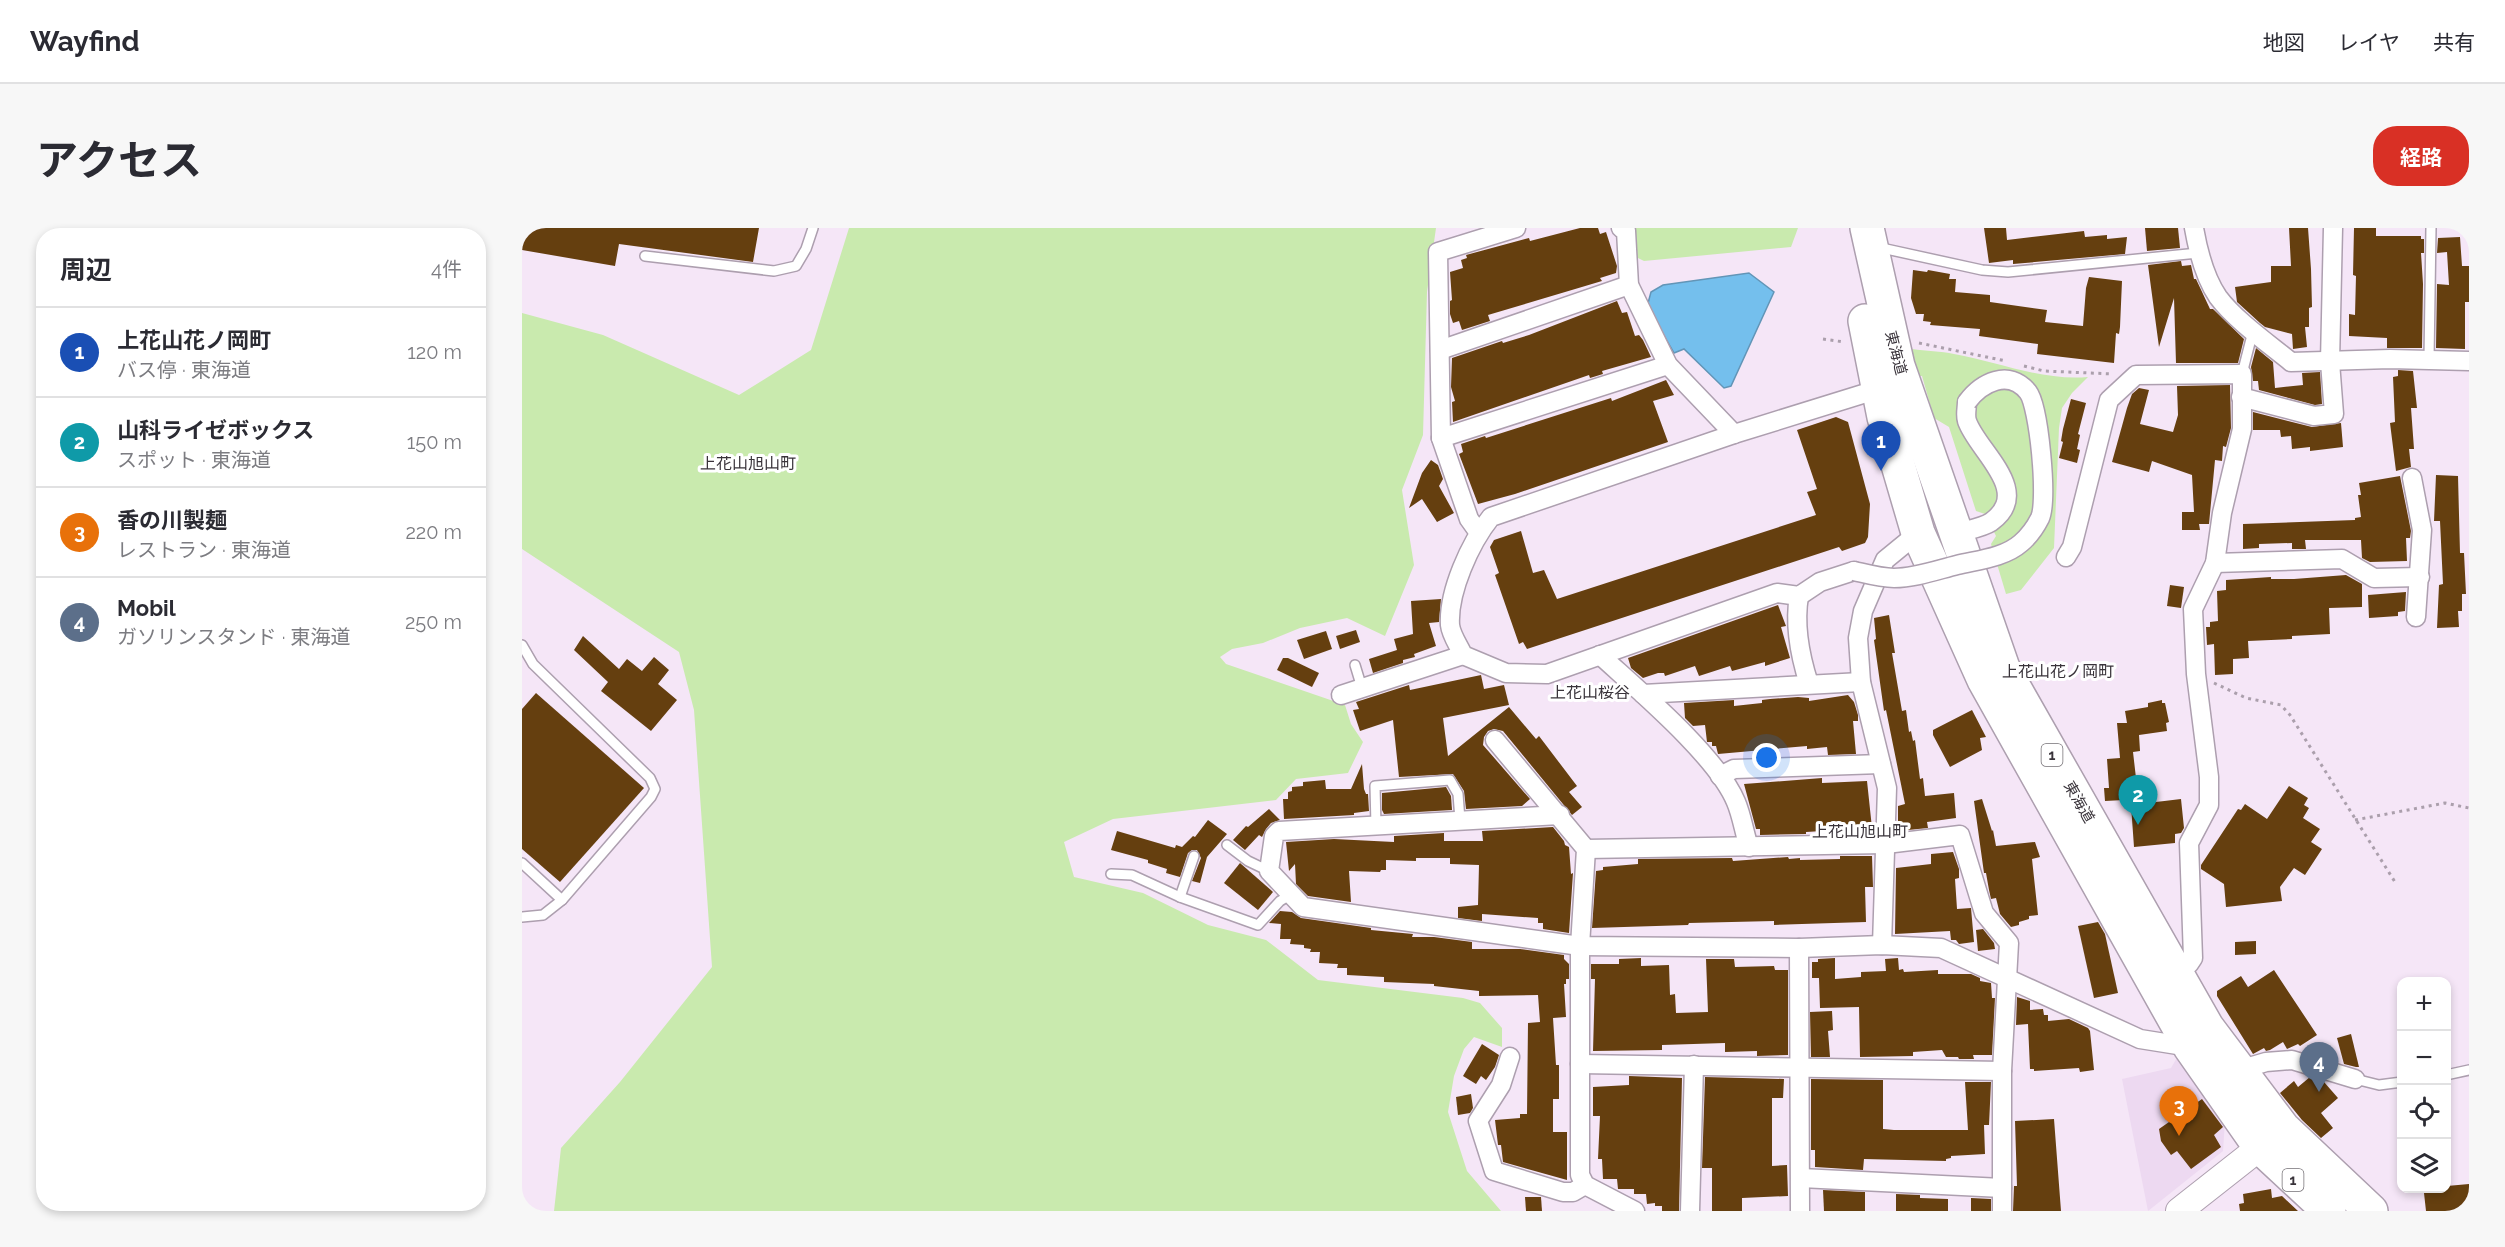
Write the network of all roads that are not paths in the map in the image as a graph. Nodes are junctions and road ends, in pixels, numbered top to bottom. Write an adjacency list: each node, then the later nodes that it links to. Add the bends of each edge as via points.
1 (813, 228): 9 (lane, via 795,266 774,271)
2 (1516, 228): 12 (street, via 1438,252)
3 (1621, 228): 10 (street, via 1626,231)
4 (2194, 228): 8 (street)
5 (2333, 228): 15 (street)
6 (2431, 228): 13 (lane)
7 (1861, 234): 8 (lane, via 1884,247 1982,270 2008,272); 18 (highway, 東海道 / 1); 25 (highway, 東海道 / 1, via 1898,366)
8 (2198, 253): 11 (street, via 2218,297)
9 (645, 256)
10 (1629, 285): 12 (street); 16 (street)
11 (2253, 332): 15 (street, via 2291,362); 17 (lane)
12 (1440, 350): 21 (street)
13 (2429, 359): 14 (street); 15 (street)
14 (2469, 361)
15 (2330, 362): 19 (street, via 2334,414 2314,416)
16 (1668, 365): 20 (street); 21 (street)
17 (2242, 374): 19 (street); 26 (street, via 2136,375 2109,400)
18 (1879, 388): 20 (street); 24 (highway, 東海道 / 1)
19 (2241, 397): 27 (street, via 2242,429 2222,513)
20 (1734, 434): 23 (street, via 1491,518)
21 (1441, 438): 23 (street, via 1469,519)
22 (2412, 478): 28 (street, via 2422,531)
23 (1479, 533): 32 (street, via 1452,598 1450,628)
24 (1918, 533): 35 (street, via 1885,560 1863,611 1857,638); 63 (highway, 東海道 / 1, via 1984,681)
25 (1955, 534): 29 (street, bridge, via 1990,523 2002,511 2006,497 2006,484 1966,419 1967,402 1990,381 2016,384 2027,391 2034,403 2044,503 2040,517 2020,543 2007,552 1914,576 1894,578 1854,571 1820,582); 61 (highway, 東海道 / 1, via 2002,668)
26 (2066, 558)
27 (2215, 563): 28 (street, via 2342,559 2374,578); 61 (street, via 2193,609 2209,805 2189,843 2193,958)
28 (2420, 577): 30 (street)
29 (1799, 596): 33 (street, via 1777,593); 36 (street, via 1801,659)
30 (2416, 617)
31 (522, 645): 56 (lane, via 533,664 654,785 651,797)
32 (1463, 655): 33 (street, via 1506,673 1547,674); 37 (street)
33 (1600, 656): 38 (street)
34 (1355, 665): 37 (lane)
35 (1861, 682): 36 (street); 41 (street)
36 (1809, 684): 38 (street)
37 (1362, 688): 39 (street)
38 (1642, 694): 42 (street)
39 (1341, 695)
40 (1495, 740): 43 (street)
41 (1881, 764): 42 (street, via 1734,769); 46 (street, via 1887,788)
42 (1720, 776): 48 (street, via 1736,801)
43 (1560, 815): 44 (street); 49 (street)
44 (1460, 820): 45 (street); 45 (lane, via 1458,794 1450,780 1375,786)
45 (1376, 826): 52 (street, via 1279,831 1274,836)
46 (1886, 844): 48 (street); 58 (street); 62 (street, via 1960,835 1984,913 2009,943)
47 (1227, 845): 52 (lane)
48 (1749, 847): 49 (street)
49 (1586, 849): 59 (street)
50 (1194, 856): 55 (lane)
51 (522, 863): 56 (lane)
52 (1269, 871): 54 (street)
53 (1111, 874): 55 (lane, via 1132,875)
54 (1290, 895): 55 (lane, via 1258,926); 59 (street, via 1303,907)
55 (1180, 897)
56 (562, 900): 57 (lane, via 543,915)
57 (522, 917)
58 (1882, 945): 60 (street); 62 (street, via 1941,948)
59 (1580, 946): 60 (street); 65 (street)
60 (1799, 948): 67 (street)
61 (2175, 972): 68 (highway, 東海道 / 1, via 2207,1027)
62 (2006, 978): 63 (street, via 2140,1039); 70 (street)
63 (2190, 1047): 74 (highway, 東海道 / 1)
64 (1510, 1057): 76 (street, via 1501,1085 1478,1120 1494,1171 1563,1192 1573,1192)
65 (1580, 1064): 66 (street); 76 (street, via 1580,1175)
66 (1694, 1065): 67 (street); 79 (street)
67 (1801, 1067): 70 (street); 75 (street)
68 (2239, 1070): 72 (street, via 2292,1060); 74 (highway, 東海道 / 1)
69 (2469, 1070): 71 (lane)
70 (2002, 1071): 77 (street)
71 (2451, 1074)
72 (2355, 1079): 73 (lane, via 2379,1085)
73 (2397, 1083)
74 (2272, 1138): 82 (street); 83 (highway, 東海道 / 1); 84 (highway, 東海道 / 1)
75 (1801, 1178): 77 (street); 80 (street)
76 (1585, 1185): 78 (street)
77 (2002, 1188): 81 (street)
78 (1635, 1211)
79 (1690, 1211)
80 (1800, 1211)
81 (2002, 1211)
82 (2179, 1211)
83 (2329, 1211)
84 (2371, 1211)

